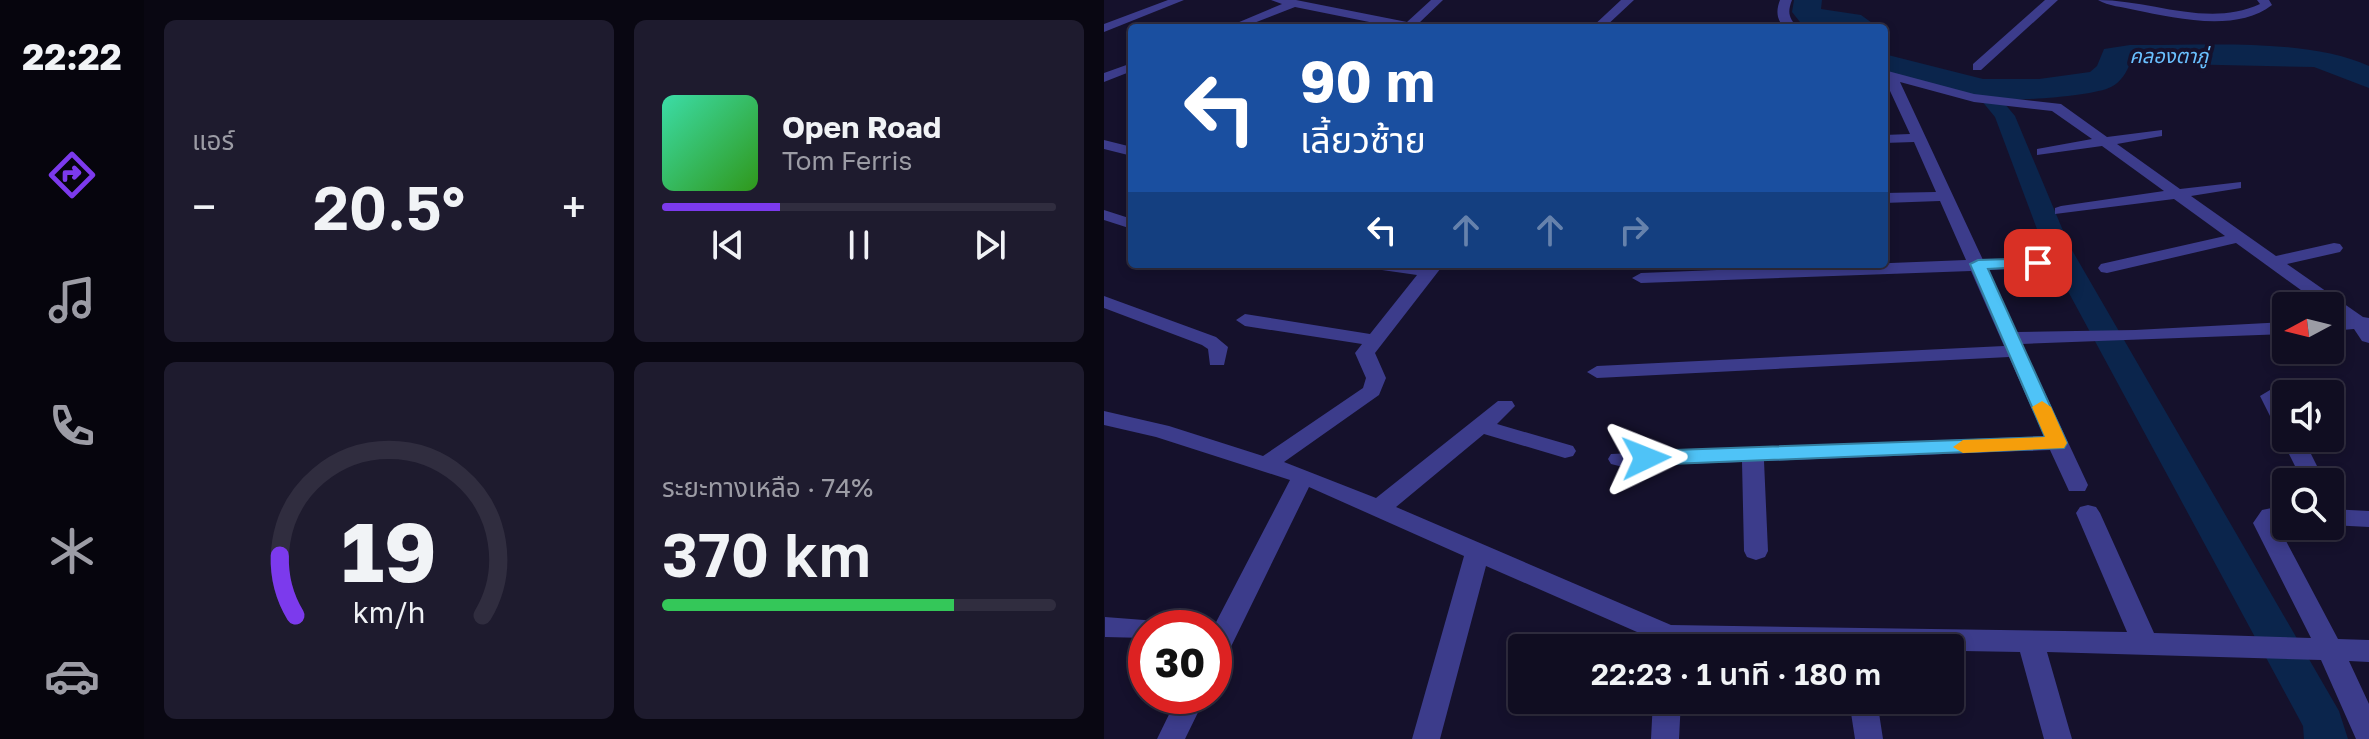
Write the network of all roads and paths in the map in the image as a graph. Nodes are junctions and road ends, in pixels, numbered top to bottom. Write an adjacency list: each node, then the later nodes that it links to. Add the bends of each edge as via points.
1 (1178, 0): 16 (street)
2 (1277, 0): 10 (street)
3 (1607, 0): 9 (street)
4 (1786, 0): 15 (street, via 1782,10)
5 (2052, 0): 17 (street)
6 (2104, 0): 7 (street, via 2222,16 2243,16 2266,5)
7 (2263, 0)
8 (1431, 1): 13 (street)
9 (1627, 1): 14 (street)
10 (1299, 2): 11 (street); 12 (street)
11 (1241, 24)
12 (1400, 24)
13 (1411, 24)
14 (1601, 24)
15 (1787, 24)
16 (1104, 28)
17 (1977, 67)
18 (1128, 68): 19 (street)
19 (1108, 73): 21 (street)
20 (1888, 75): 23 (street); 25 (street, via 1974,98 2056,107)
21 (1128, 76)
22 (2157, 133): 25 (street)
23 (1920, 138): 24 (street); 31 (street)
24 (1888, 139)
25 (2106, 142): 28 (street); 30 (street)
26 (1104, 144): 27 (street)
27 (1128, 151)
28 (2042, 152)
29 (2236, 185): 30 (street)
30 (2179, 193): 33 (street); 36 (street)
31 (1946, 196): 32 (street); 40 (street)
32 (1888, 198)
33 (2061, 211)
34 (1104, 215): 35 (street)
35 (1128, 223)
36 (2242, 237): 38 (street); 44 (street)
37 (2334, 248): 38 (street)
38 (2276, 261): 49 (street)
39 (2038, 263): 40 (street)
40 (1978, 264): 43 (street); 52 (street)
41 (1432, 268): 51 (street)
42 (1882, 268): 45 (street)
43 (1888, 268)
44 (2107, 268)
45 (1641, 278)
46 (1104, 302): 53 (street, via 1209,341 1218,347)
47 (1245, 320): 51 (street)
48 (2344, 326): 49 (street)
49 (2366, 328)
50 (2272, 329): 52 (street)
51 (1374, 340): 64 (street, via 1365,353 1376,378 1372,391)
52 (2015, 345): 54 (street); 60 (street)
53 (1217, 361)
54 (1597, 372)
55 (2270, 396): 56 (street)
56 (2272, 400)
57 (1505, 406): 59 (street)
58 (1104, 418): 64 (street)
59 (1481, 426): 61 (street); 67 (street)
60 (2057, 443): 62 (street); 66 (street)
61 (1565, 451)
62 (1753, 454): 63 (street); 74 (street)
63 (1619, 459)
64 (1268, 463): 65 (street)
65 (1303, 476): 67 (street); 76 (street)
66 (2077, 485)
67 (1378, 509): 75 (street)
68 (2088, 513): 82 (street)
69 (2272, 516): 72 (street, via 2265,523)
70 (2344, 516): 71 (street)
71 (2369, 519)
72 (2272, 537)
73 (2274, 540): 83 (street)
74 (1756, 551)
75 (1477, 552): 79 (street); 90 (street)
76 (1232, 610)
77 (1105, 627): 78 (street)
78 (1128, 628)
79 (1652, 634)
80 (2031, 641): 81 (street); 82 (street); 93 (street)
81 (1964, 642)
82 (2145, 643): 83 (street)
83 (2330, 650): 84 (street); 88 (street)
84 (2369, 651)
85 (1183, 714): 89 (street)
86 (1666, 714): 91 (street)
87 (1865, 714): 92 (street)
88 (2369, 735)
89 (1171, 739)
90 (1426, 739)
91 (1665, 739)
92 (1869, 739)
93 (2058, 739)

